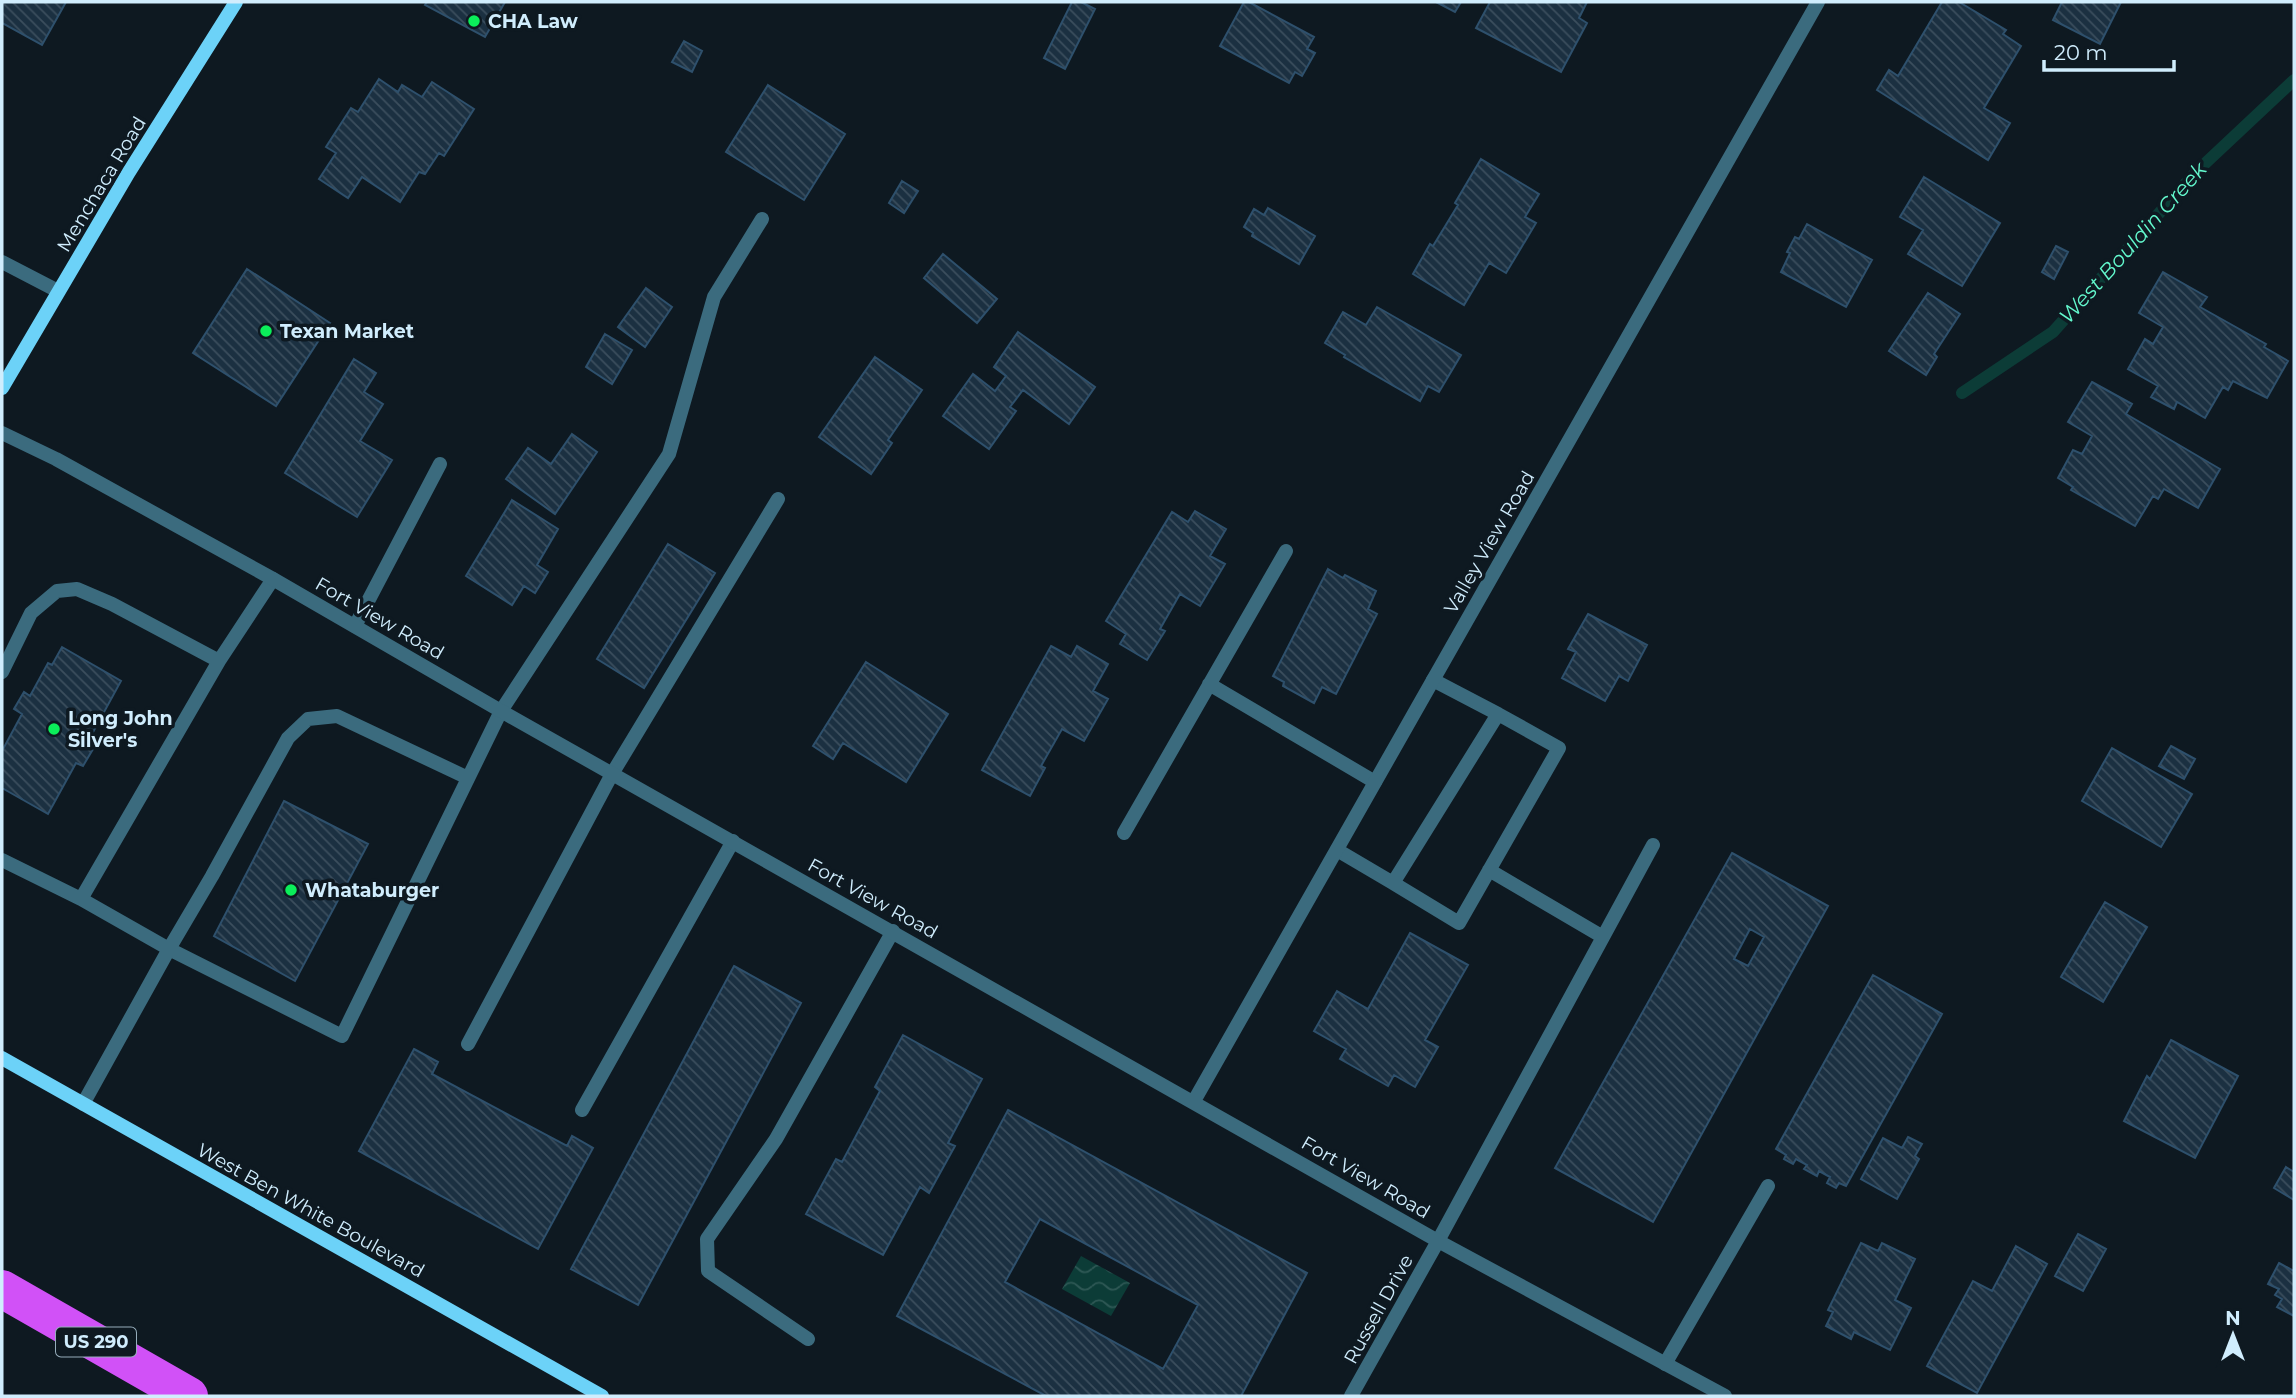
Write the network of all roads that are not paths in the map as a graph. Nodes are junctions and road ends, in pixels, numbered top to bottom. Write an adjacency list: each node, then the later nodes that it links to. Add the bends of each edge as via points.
1 (236, 2): 5 (main road, Menchaca Road)
2 (1818, 2): 15 (street, Valley View Road)
3 (762, 219): 17 (street, via 714,297 669,454)
4 (2, 262): 5 (street)
5 (58, 291): 6 (main road, Menchaca Road)
6 (2, 388)
7 (2, 433): 11 (street, Fort View Road)
8 (440, 464): 12 (street)
9 (778, 499): 19 (street)
10 (1286, 551): 16 (street)
11 (273, 579): 12 (street, Fort View Road); 13 (street)
12 (355, 626): 17 (street, Fort View Road)
13 (219, 661): 14 (street, via 77,589 57,591 31,613); 29 (street)
14 (2, 672)
15 (1433, 680): 18 (street); 21 (street, Valley View Road)
16 (1209, 684): 21 (street); 22 (street)
17 (500, 711): 19 (street, Fort View Road); 20 (street)
18 (1498, 714): 27 (street, via 1559,748); 28 (street)
19 (612, 774): 23 (street, Fort View Road); 33 (street)
20 (468, 778): 32 (street, via 337,716 308,719 288,738); 32 (street, via 342,1036)
21 (1375, 782): 25 (street, Valley View Road)
22 (1124, 833)
23 (733, 841): 30 (street, Fort View Road); 37 (street)
24 (1653, 845): 31 (street, Russell Drive)
25 (1336, 850): 28 (street); 35 (street, Valley View Road)
26 (2, 860): 29 (street)
27 (1489, 870): 28 (street, via 1459,923); 31 (street)
28 (1393, 883)
29 (81, 899): 32 (street)
30 (892, 931): 35 (street, Fort View Road); 41 (street, via 776,1139 707,1238 708,1271)
31 (1603, 937): 39 (street, Russell Drive)
32 (169, 948): 36 (street)
33 (468, 1044)
34 (2, 1058): 36 (main road, West Ben White Boulevard)
35 (1194, 1101): 39 (street, Fort View Road)
36 (83, 1104): 44 (main road, West Ben White Boulevard)
37 (582, 1110)
38 (1768, 1186): 42 (street)
39 (1438, 1241): 42 (street, Fort View Road); 45 (street, Russell Drive)
40 (2, 1289): 43 (highway, US 290)
41 (808, 1339)
42 (1665, 1363): 46 (street, Fort View Road)
43 (189, 1396)
44 (602, 1396)
45 (1351, 1396)
46 (1725, 1396)

